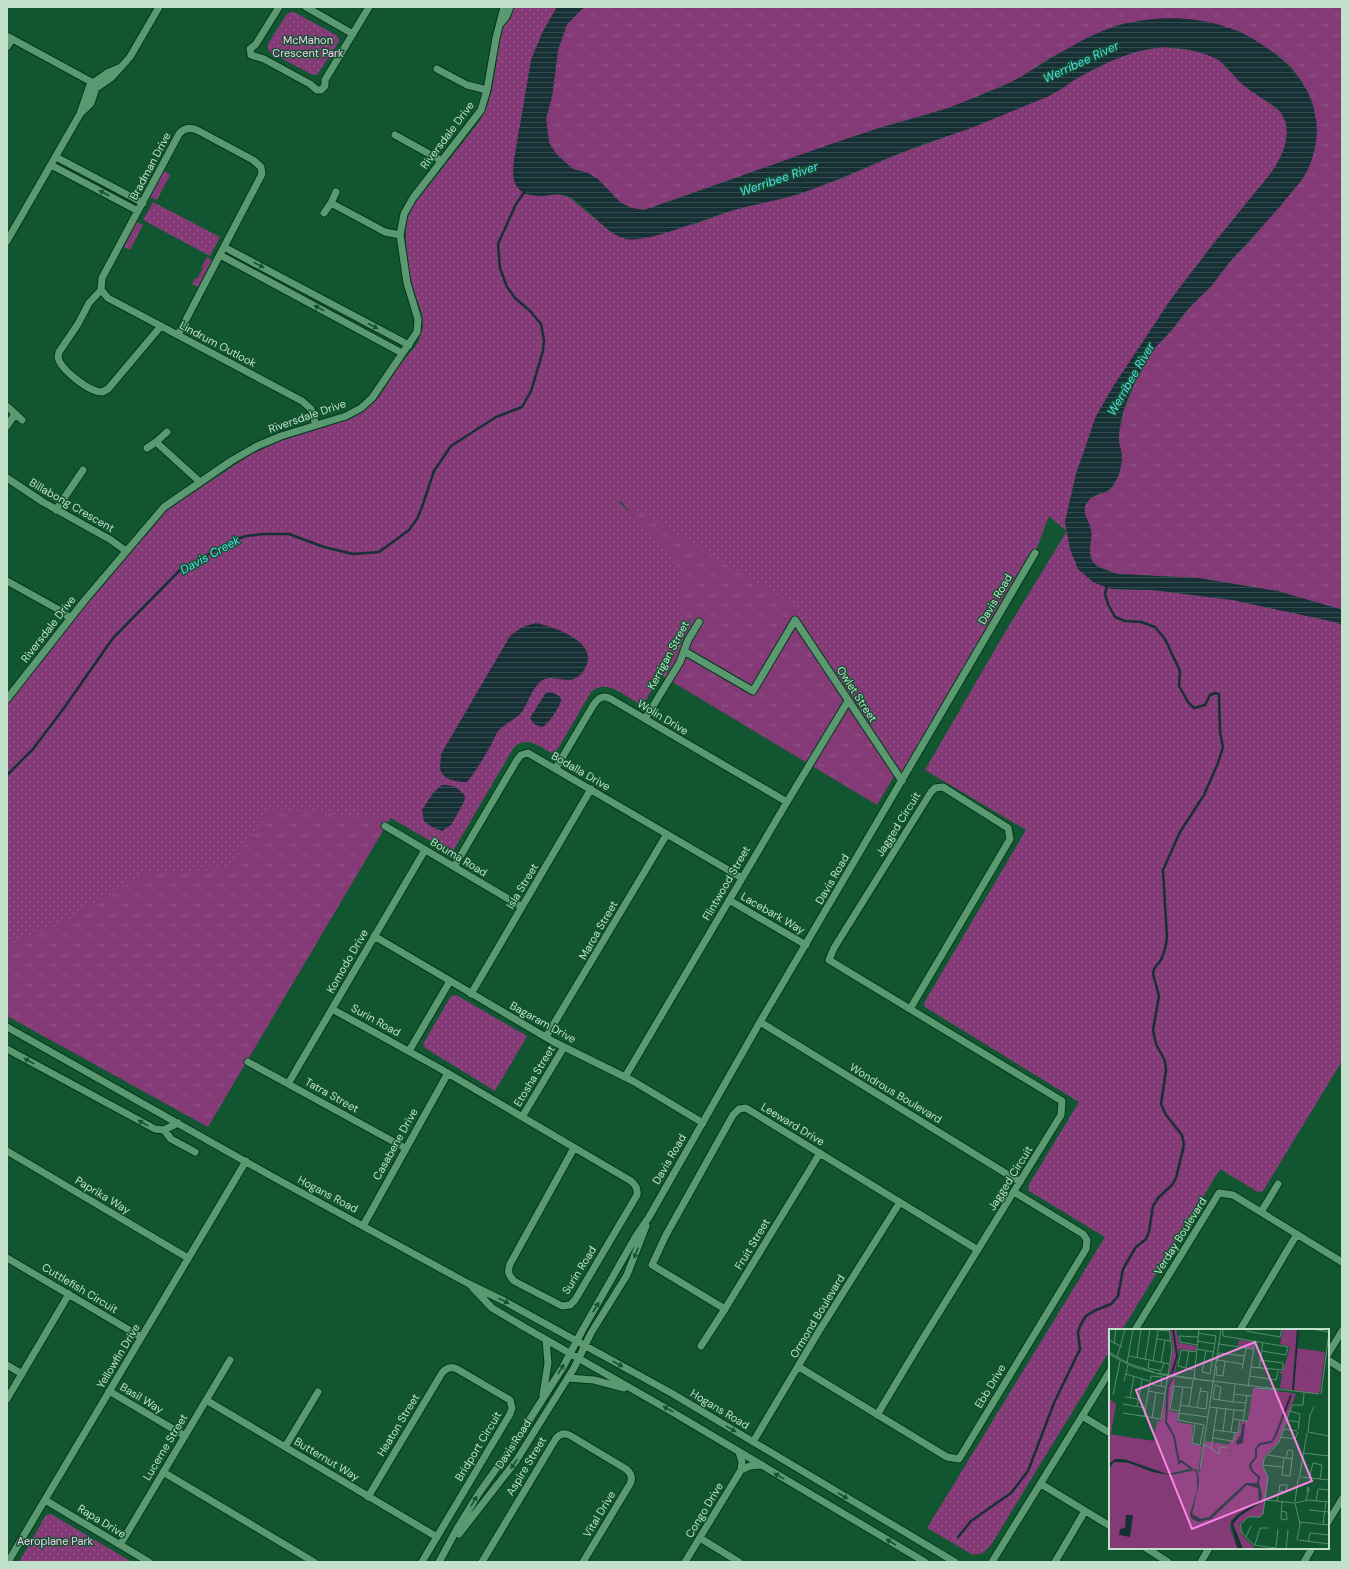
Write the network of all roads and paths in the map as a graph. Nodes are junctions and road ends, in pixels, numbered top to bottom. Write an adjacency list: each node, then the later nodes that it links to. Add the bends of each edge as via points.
1 (159, 7): 12 (street, via 130,57 112,77)
2 (279, 7): 8 (street, via 250,50 251,55 264,59 317,90 325,86 325,80)
3 (306, 7): 8 (street)
4 (369, 7): 8 (street)
5 (504, 7): 7 (street, Riversdale Drive)
6 (510, 7): 7 (street, Riversdale Drive)
7 (499, 25): 13 (street, Riversdale Drive)
8 (353, 34)
9 (9, 37): 10 (street); 12 (street)
10 (7, 47)
11 (437, 69): 13 (street, via 467,85)
12 (96, 84): 15 (street, via 90,103 80,114)
13 (487, 90): 16 (street, Riversdale Drive, via 479,113)
14 (395, 135): 16 (street)
15 (56, 157): 17 (street); 19 (street)
16 (442, 161): 23 (street, Riversdale Drive, via 409,204 402,220)
17 (51, 165): 21 (street, one-way to 17); 24 (street)
18 (336, 192): 20 (street)
19 (143, 203): 21 (street, Bradman Drive); 25 (street, Bradman Drive, via 179,134 186,129 197,130 253,160 260,167 262,177)
20 (331, 203): 22 (street); 23 (street, via 385,232)
21 (138, 211): 29 (street, Bradman Drive, via 102,278)
22 (324, 213)
23 (400, 235): 34 (street, Riversdale Drive, via 404,271 419,323)
24 (7, 241)
25 (224, 247): 26 (street, Bradman Drive); 27 (street, one-way to 27)
26 (220, 255): 28 (street); 33 (street, Bradman Drive)
27 (276, 274): 28 (street); 30 (street)
28 (272, 283): 31 (street, one-way to 28)
29 (101, 290): 32 (street, Lindrum Outlook, via 108,298); 32 (street, via 89,303 58,357 62,366 89,389 102,392 108,389)
30 (349, 313): 31 (street); 34 (street, one-way to 34)
31 (344, 322): 35 (street)
32 (160, 326): 33 (street, Lindrum Outlook)
33 (178, 335): 39 (street, Lindrum Outlook, via 306,404 312,411)
34 (409, 345): 35 (street, Riversdale Drive)
35 (402, 353): 39 (street, Riversdale Drive, via 368,403 346,416)
36 (8, 408): 37 (street)
37 (15, 414): 38 (street); 40 (street)
38 (22, 420)
39 (316, 425): 46 (street, Riversdale Drive, via 257,446)
40 (7, 426)
41 (167, 432): 42 (street)
42 (156, 442): 43 (street); 46 (street)
43 (147, 448)
44 (83, 470): 47 (street)
45 (7, 478): 47 (street, Billabong Crescent)
46 (200, 482): 48 (street, Riversdale Drive, via 160,511)
47 (56, 510): 48 (street, Billabong Crescent, via 115,542)
48 (126, 551): 51 (street, Riversdale Drive)
49 (1035, 553): 58 (street, Davis Road)
50 (7, 582): 51 (street)
51 (70, 618): 54 (street, Riversdale Drive)
52 (699, 622): 53 (street, Kerrigan Street)
53 (684, 652): 55 (street, Owlet Street, via 752,691 795,620); 56 (street, Kerrigan Street)
54 (9, 694)
55 (848, 701): 58 (street, Owlet Street); 60 (street, Flintwood Street)
56 (645, 719): 57 (street, Wolin Drive, via 611,699 601,697 594,704); 60 (street, Wolin Drive)
57 (556, 768): 59 (street, Bodalla Drive); 64 (street, Bodalla Drive, via 531,754 524,753 519,756)
58 (902, 781): 69 (street, Davis Road)
59 (592, 789): 62 (street, Bodalla Drive); 67 (street, Isla Street)
60 (787, 802): 65 (street, Flintwood Street)
61 (385, 826): 63 (street, Bouma Road)
62 (667, 834): 65 (street, Bodalla Drive); 76 (street, Maroa Street)
63 (425, 850): 64 (street, Bouma Road); 68 (street, Komodo Drive)
64 (454, 867): 67 (street, Bouma Road)
65 (742, 878): 66 (street, Flintwood Street)
66 (729, 900): 69 (street, Lacebark Way); 82 (street, Flintwood Street)
67 (522, 907): 71 (street, Isla Street)
68 (374, 936): 70 (street, Bagaram Drive); 72 (street, Komodo Drive)
69 (806, 945): 74 (street, Davis Road)
70 (450, 981): 71 (street, Bagaram Drive); 79 (street)
71 (471, 994): 76 (street, Bagaram Drive)
72 (332, 1009): 79 (street, Surin Road); 83 (street, Komodo Drive)
73 (910, 1009): 73 (street, Jagged Circuit, via 830,960 834,948 931,792 935,788 943,788 1008,828 1010,839); 94 (street, Jagged Circuit, via 1062,1101 1061,1115)
74 (760, 1022): 86 (street, Davis Road); 94 (street, Wondrous Boulevard)
75 (7, 1027): 85 (street, Hogans Road)
76 (546, 1038): 77 (street, Bagaram Drive)
77 (564, 1047): 82 (street, Bagaram Drive); 84 (street, Etosha Street)
78 (7, 1049): 87 (street, one-way to 78, via 152,1128)
79 (409, 1051): 81 (street, Surin Road)
80 (248, 1062): 83 (street, Tatra Street)
81 (448, 1073): 84 (street, Surin Road); 88 (street, Casabene Drive)
82 (625, 1077): 86 (street, Bagaram Drive)
83 (288, 1084): 88 (street, Tatra Street)
84 (522, 1117): 89 (street, Surin Road)
85 (178, 1123): 87 (street); 93 (street, Hogans Road)
86 (703, 1123): 99 (street, Davis Road)
87 (164, 1130): 91 (street, via 171,1139)
88 (405, 1148): 100 (street, Casabene Drive)
89 (574, 1148): 89 (street, Surin Road, via 508,1269 514,1281 562,1306 570,1305 575,1300 638,1192 631,1181)
90 (7, 1151): 104 (street, Paprika Way)
91 (195, 1152)
92 (820, 1153): 97 (street, Leeward Drive); 108 (street, Fruit Street); 108 (street, Leeward Drive, via 746,1108 739,1109 733,1115 652,1265)
93 (246, 1161): 100 (street, Hogans Road); 104 (street, Yellowfin Drive)
94 (1020, 1182): 96 (street, Jagged Circuit)
95 (1278, 1184): 98 (street)
96 (1014, 1192): 102 (street, Jagged Circuit); 135 (street, Ebb Drive, via 1083,1234 1087,1240 1086,1249 959,1459 947,1457)
97 (900, 1202): 102 (street, Leeward Drive); 124 (street, Ormond Boulevard)
98 (1261, 1212): 101 (street, Verday Boulevard); 109 (street, Verday Boulevard, via 1234,1195 1219,1193)
99 (649, 1217): 114 (street, Davis Road, one-way to 99); 115 (street, Davis Road, one-way to 115, via 626,1276)
100 (363, 1226): 106 (street, Hogans Road)
101 (1297, 1234): 105 (street, Verday Boulevard); 110 (street)
102 (978, 1250): 135 (street, Jagged Circuit)
103 (7, 1258): 107 (street, Cuttlefish Circuit)
104 (188, 1258): 112 (street, Yellowfin Drive)
105 (1342, 1262)
106 (468, 1284): 113 (street, Hogans Road, via 492,1308); 114 (street, Hogans Road, one-way to 114)
107 (69, 1294): 112 (street, Cuttlefish Circuit); 127 (street)
108 (725, 1309): 116 (street, Fruit Street)
109 (1136, 1329)
110 (1241, 1329)
111 (1342, 1331): 117 (street)
112 (142, 1337): 130 (street, Yellowfin Drive)
113 (546, 1340): 118 (street, Hogans Road); 132 (street, via 548,1363)
114 (576, 1341): 115 (street, Hogans Road); 118 (street, Davis Road)
115 (584, 1346): 119 (street, Davis Road); 139 (street, Hogans Road, one-way to 139, via 673,1394)
116 (701, 1346)
117 (1329, 1352)
118 (570, 1353): 119 (street, Hogans Road); 132 (street, Davis Road, one-way to 118)
119 (579, 1358): 128 (street, Davis Road); 129 (street, Hogans Road)
120 (230, 1360): 134 (street, Lucerne Street)
121 (1329, 1361): 125 (street)
122 (7, 1365): 127 (street)
123 (450, 1367): 147 (street, Heaton Street, via 442,1373); 153 (street, Bridport Circuit, via 506,1398 511,1402 512,1408)
124 (799, 1367): 135 (street, Ebb Drive); 139 (street, Ormond Boulevard)
125 (1342, 1369)
126 (1109, 1373): 136 (street)
127 (22, 1374): 133 (street)
128 (568, 1378): 129 (street, via 594,1380); 156 (street, Davis Road, one-way to 156, via 516,1461)
129 (630, 1389): 141 (street, Hogans Road, one-way to 129)
130 (109, 1391): 138 (street, Basil Way); 149 (street, Yellowfin Drive)
131 (318, 1392): 140 (street)
132 (543, 1397): 156 (street, Davis Road, one-way to 132, via 478,1493 509,1451)
133 (7, 1399)
134 (206, 1400): 138 (street, Lucerne Street); 140 (street, Butternut Way)
135 (877, 1415)
136 (1082, 1416): 137 (street); 146 (street)
137 (1109, 1432)
138 (185, 1436): 144 (street, Lucerne Street)
139 (753, 1442): 170 (street, Hogans Road, one-way to 170)
140 (285, 1447): 147 (street, Butternut Way)
141 (739, 1452): 142 (street, Hogans Road); 143 (street)
142 (762, 1465): 143 (street); 169 (street, Hogans Road, one-way to 142)
143 (742, 1470): 154 (street, Congo Drive)
144 (163, 1472): 155 (street, Lucerne Street); 162 (street)
145 (631, 1476): 165 (street, Aspire Street, via 626,1469 571,1436 558,1435); 166 (street, Vital Drive, via 630,1484)
146 (1041, 1484): 150 (street); 171 (street)
147 (368, 1497): 153 (street, Butternut Way)
148 (1342, 1499): 151 (street)
149 (44, 1500): 155 (street, Rapa Drive); 160 (street, Yellowfin Drive)
150 (1085, 1511): 152 (street); 172 (street)
151 (1329, 1520)
152 (1109, 1525)
153 (436, 1537): 163 (street, Bridport Circuit)
154 (700, 1538): 167 (street, Congo Drive); 168 (street)
155 (120, 1545): 161 (street, Rapa Drive)
156 (448, 1547): 164 (street, Davis Road)
157 (1148, 1549): 173 (street)
158 (1208, 1549): 174 (street)
159 (1311, 1549): 175 (street)
160 (8, 1562)
161 (149, 1562)
162 (314, 1562)
163 (422, 1562)
164 (440, 1562)
165 (482, 1562)
166 (583, 1562)
167 (685, 1562)
168 (740, 1562)
169 (925, 1562)
170 (955, 1562)
171 (992, 1562)
172 (1054, 1562)
173 (1168, 1562)
174 (1201, 1562)
175 (1304, 1562)

